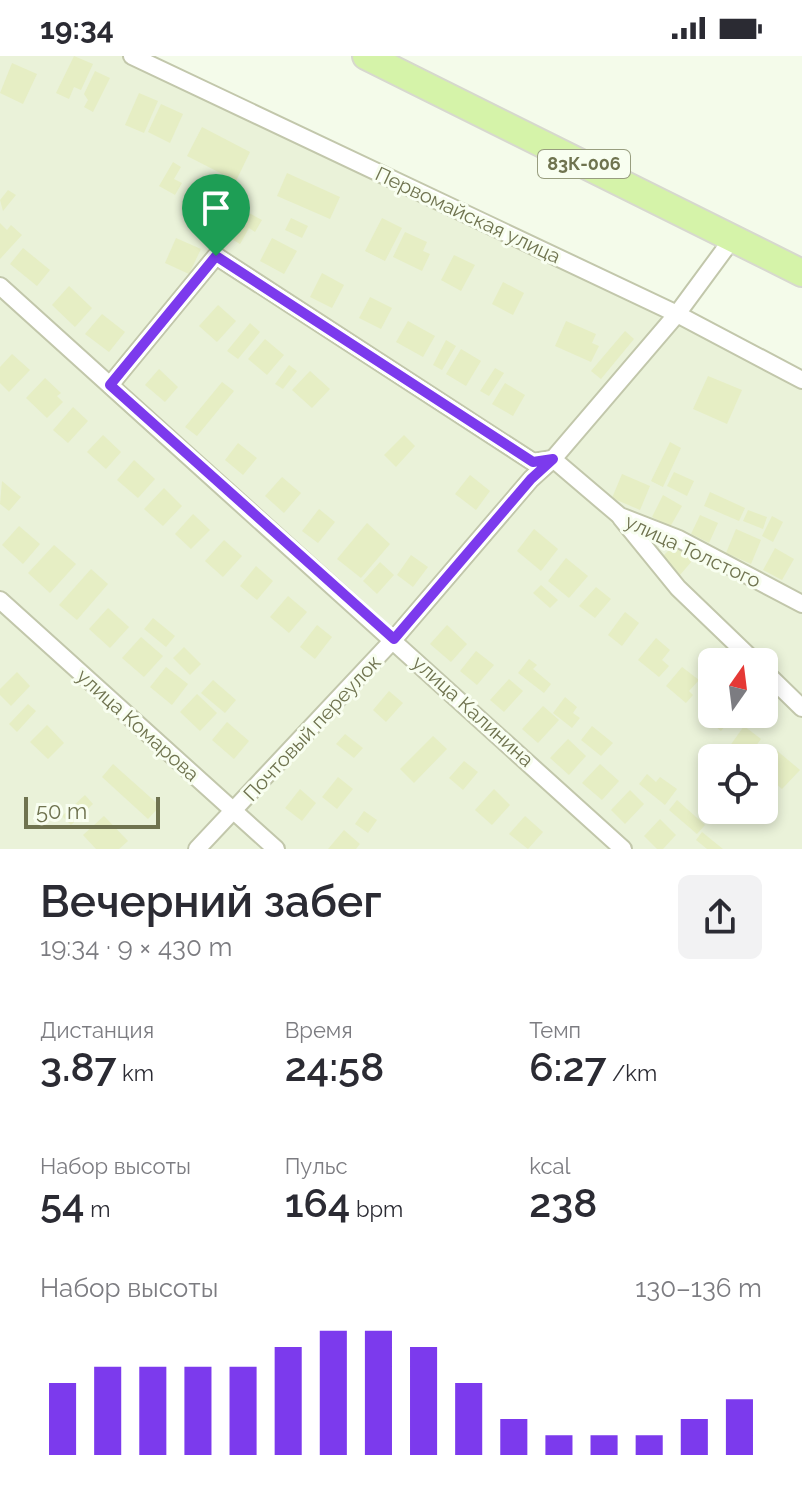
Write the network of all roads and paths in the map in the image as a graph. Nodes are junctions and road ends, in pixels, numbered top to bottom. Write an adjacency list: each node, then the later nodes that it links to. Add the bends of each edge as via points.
1 (132, 56): 6 (street, Первомайская улица)
2 (366, 56): 3 (main road, 83К-006)
3 (733, 238): 4 (main road, 83К-006); 6 (street, Почтовый переулок)
4 (802, 273)
5 (0, 286): 8 (street, улица Калинина)
6 (677, 314): 7 (street, Первомайская улица); 9 (street, Почтовый переулок)
7 (802, 380)
8 (110, 385): 9 (street, via 216,256 533,462); 13 (street, улица Калинина)
9 (553, 459): 10 (street, улица Толстого); 13 (street, Почтовый переулок)
10 (620, 516): 12 (street, улица Толстого, via 679,539); 14 (street, via 678,588)
11 (0, 600): 17 (street, улица Комарова)
12 (802, 604)
13 (394, 639): 17 (street, Почтовый переулок); 20 (street, улица Калинина)
14 (740, 648)
15 (778, 685): 16 (street)
16 (802, 708)
17 (235, 812): 18 (street, Почтовый переулок); 19 (street, улица Комарова)
18 (197, 849)
19 (276, 849)
20 (623, 849)

